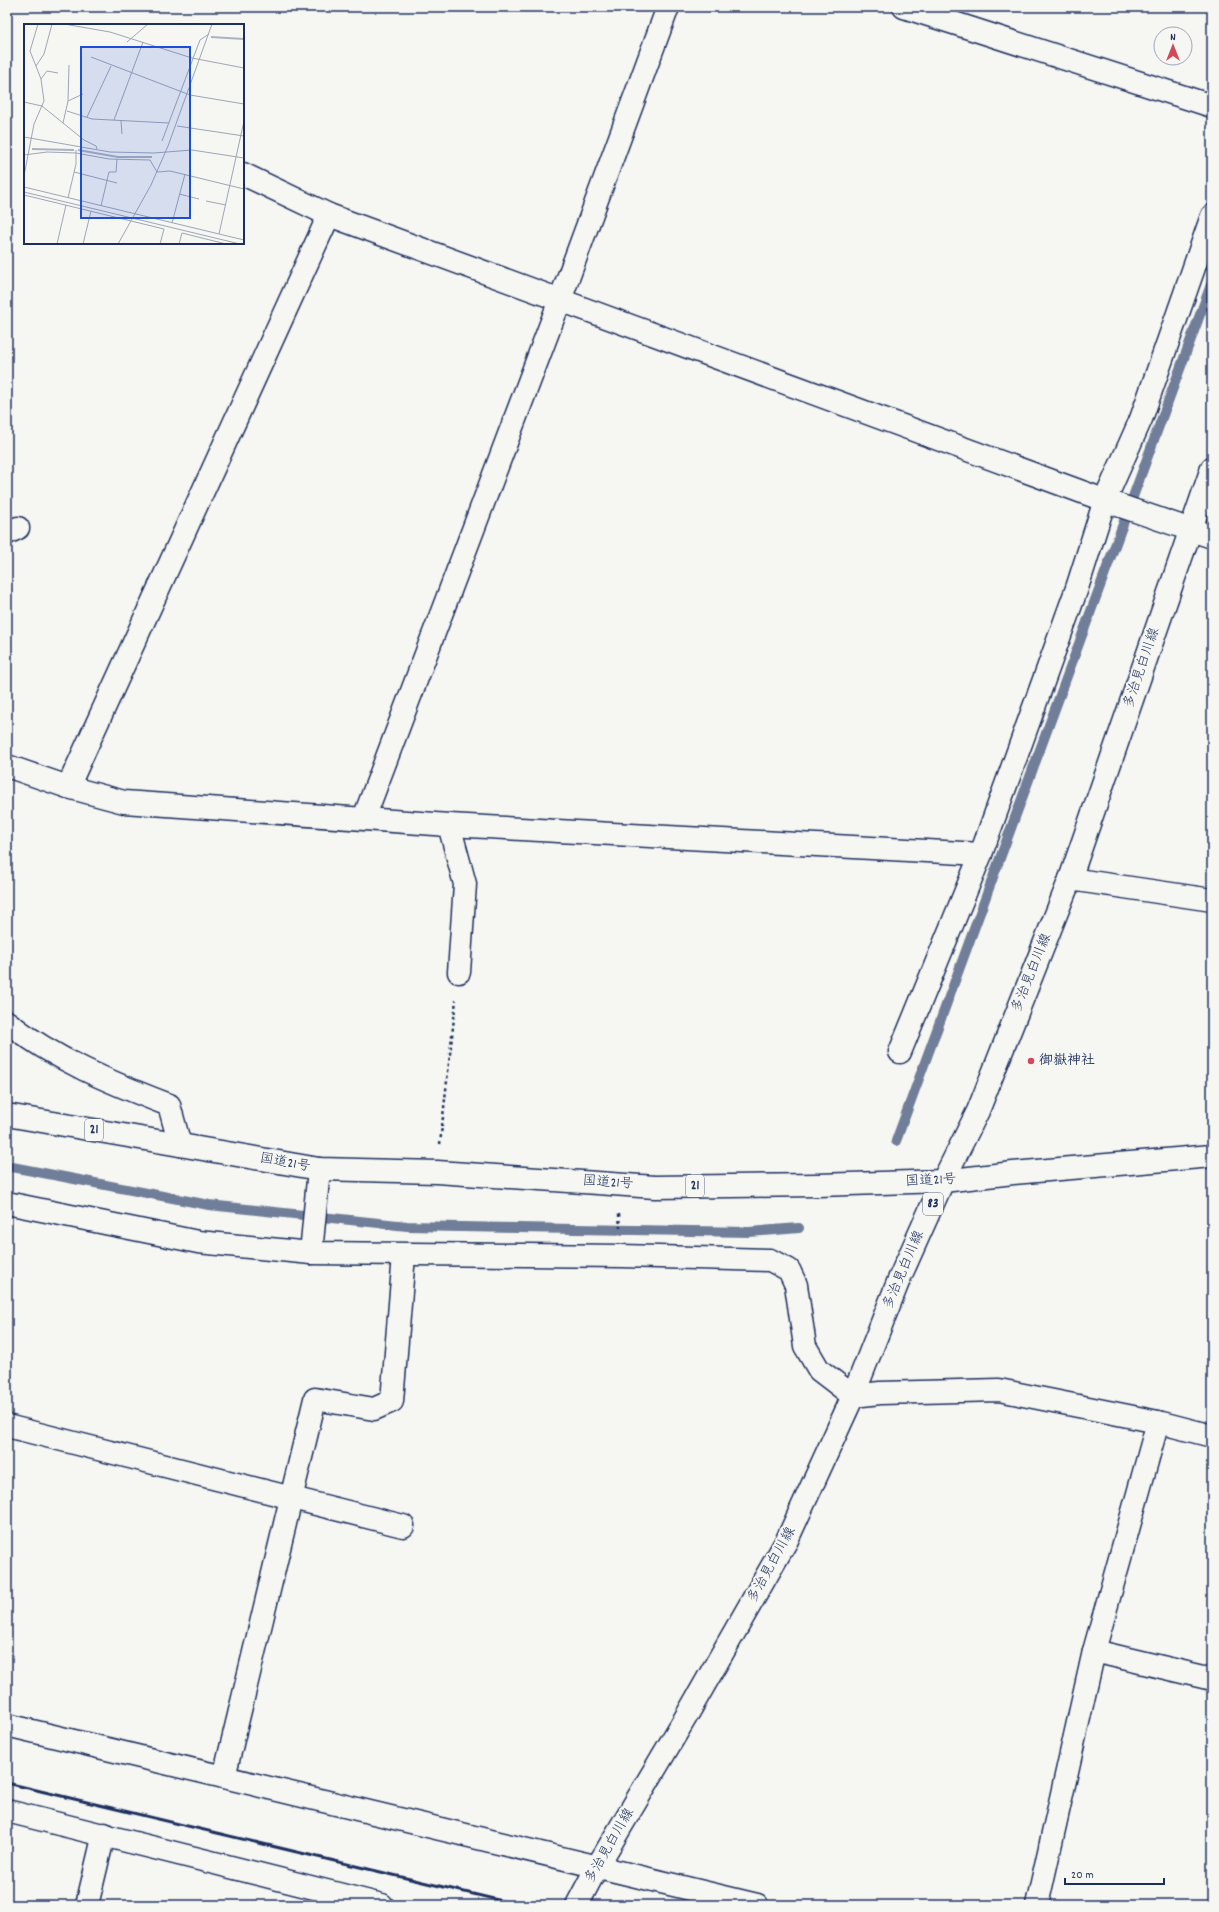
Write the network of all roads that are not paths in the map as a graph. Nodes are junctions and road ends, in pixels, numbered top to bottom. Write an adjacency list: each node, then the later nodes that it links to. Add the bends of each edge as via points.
1 (668, 7): 7 (main road)
2 (904, 7): 3 (main road)
3 (1212, 106)
4 (244, 174): 5 (main road)
5 (329, 215): 7 (main road); 13 (main road)
6 (1212, 216): 9 (main road, via 1141,419)
7 (560, 300): 9 (main road); 14 (main road)
8 (1212, 468): 10 (main road, 多治見白川線 / 83)
9 (1109, 501): 10 (main road); 16 (main road)
10 (1190, 529): 11 (main road); 17 (main road, 多治見白川線 / 83)
11 (1212, 537)
12 (7, 766): 13 (main road)
13 (68, 787): 14 (main road, via 124,802)
14 (364, 818): 15 (main road)
15 (449, 825): 16 (main road); 19 (main road, via 465,884)
16 (981, 854): 21 (main road)
17 (1070, 879): 18 (main road); 26 (main road, 多治見白川線 / 83, via 978,1111)
18 (1212, 900)
19 (459, 972)
20 (7, 1022): 23 (main road, via 32,1042 105,1080 169,1105)
21 (900, 1052)
22 (7, 1115): 23 (main road, 国道21号 / 21)
23 (180, 1145): 25 (main road, 国道21号 / 21)
24 (1212, 1156): 26 (main road, 国道21号 / 21)
25 (319, 1169): 26 (main road, 国道21号 / 21, via 438,1172 655,1187); 28 (main road)
26 (943, 1181): 30 (main road, 多治見白川線 / 83, via 900,1277)
27 (7, 1203): 28 (main road, via 198,1242)
28 (311, 1253): 29 (main road)
29 (404, 1255): 30 (main road, via 770,1260 789,1270 796,1286 805,1346 819,1370); 34 (main road, via 392,1401 374,1409 315,1399)
30 (853, 1396): 31 (main road, via 999,1390); 42 (main road, 多治見白川線 / 83, via 787,1540)
31 (1158, 1422): 33 (main road); 36 (main road)
32 (7, 1426): 34 (main road)
33 (1212, 1436)
34 (292, 1498): 35 (main road); 39 (main road)
35 (403, 1526)
36 (1094, 1651): 37 (main road); 47 (main road)
37 (1212, 1679)
38 (7, 1725): 39 (main road)
39 (224, 1777): 42 (main road)
40 (7, 1811): 41 (main road)
41 (104, 1834): 43 (main road); 44 (main road)
42 (597, 1866): 45 (main road, 多治見白川線 / 83); 46 (main road)
43 (87, 1905)
44 (382, 1905)
45 (577, 1905)
46 (757, 1905)
47 (1037, 1905)

